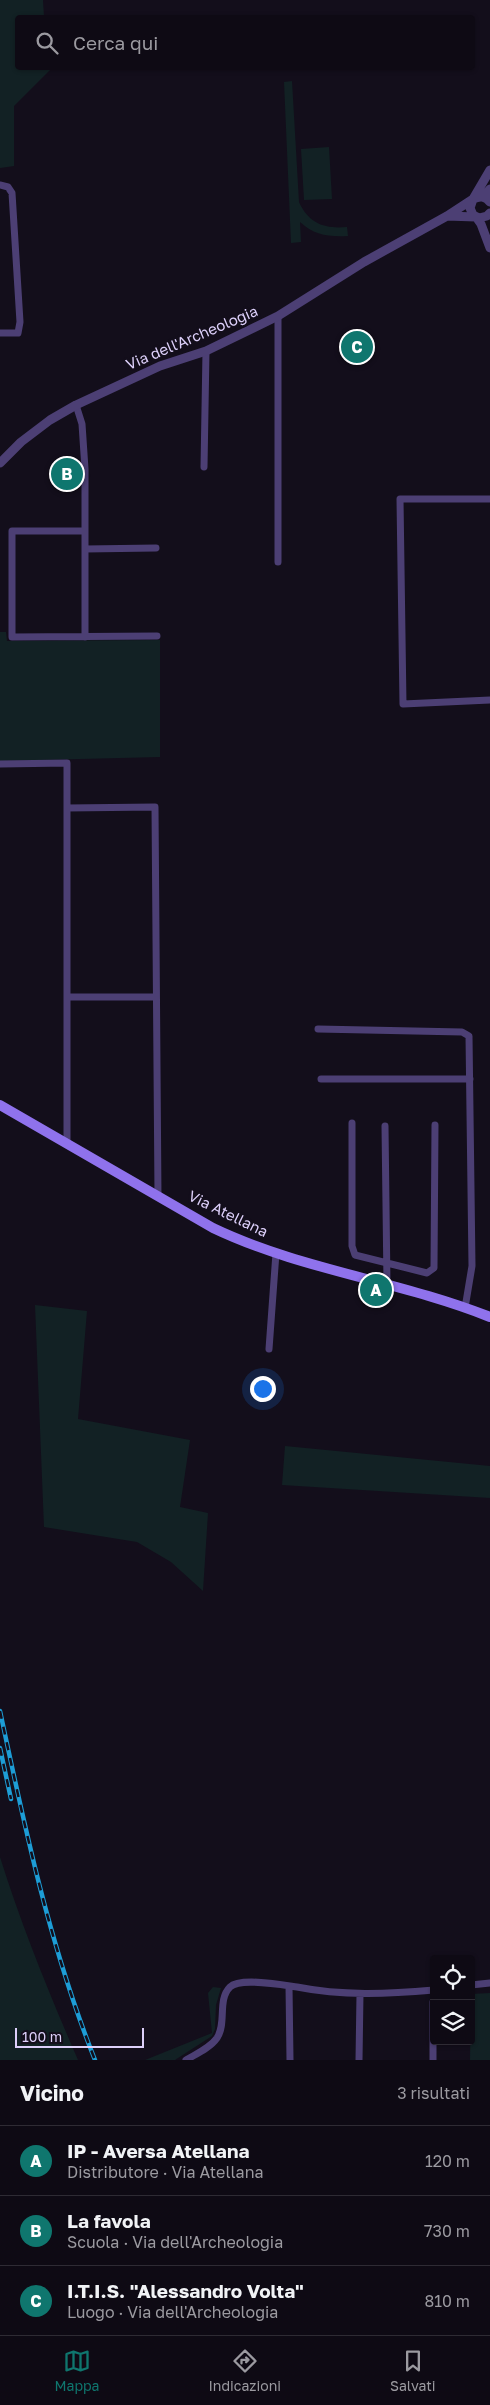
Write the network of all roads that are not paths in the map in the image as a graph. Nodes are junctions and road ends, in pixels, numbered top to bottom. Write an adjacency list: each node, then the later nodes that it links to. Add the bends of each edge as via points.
1 (490, 170): 4 (street, Via dell'Archeologia)
2 (0, 185): 11 (street, via 8,186 12,194 20,322 18,332)
3 (490, 189): 5 (street)
4 (473, 199): 5 (street); 7 (street, Via dell'Archeologia); 8 (street, via 470,208)
5 (487, 199)
6 (490, 213): 8 (street, via 483,218)
7 (447, 216): 8 (street); 10 (street, Via dell'Archeologia, via 364,262)
8 (476, 217): 9 (street)
9 (490, 248)
10 (278, 316): 12 (street, Via dell'Archeologia); 20 (street)
11 (0, 333)
12 (206, 351): 13 (street, Via dell'Archeologia, via 160,366); 15 (street)
13 (76, 405): 14 (street, Via dell'Archeologia, via 21,442); 17 (street, via 82,424)
14 (0, 463)
15 (204, 466)
16 (490, 500): 23 (street, via 400,499 403,704)
17 (84, 531): 19 (street); 22 (street, via 12,531 12,638)
18 (156, 548): 19 (street)
19 (84, 549): 22 (street)
20 (278, 562)
21 (157, 636): 22 (street)
22 (85, 637)
23 (490, 700)
24 (0, 764): 25 (street, via 67,763)
25 (67, 808): 26 (street); 27 (street, via 154,807)
26 (67, 997): 27 (street); 35 (street)
27 (156, 997): 36 (street)
28 (318, 1029): 30 (street, via 462,1032 469,1036)
29 (320, 1079): 30 (street)
30 (470, 1079): 40 (street, via 472,1266)
31 (0, 1105): 35 (main road, Via Atellana)
32 (352, 1123): 38 (street, via 352,1246 355,1254)
33 (435, 1125): 38 (street, via 434,1268 427,1273)
34 (386, 1126): 38 (street)
35 (67, 1143): 36 (main road, Via Atellana)
36 (158, 1196): 37 (main road, Via Atellana, via 213,1228 245,1243)
37 (276, 1252): 39 (main road, Via Atellana); 42 (street)
38 (387, 1264): 39 (street)
39 (387, 1284): 40 (main road, Via Atellana)
40 (465, 1308): 41 (main road, Via Atellana)
41 (490, 1317)
42 (269, 1349)
43 (490, 1983): 44 (street)
44 (475, 1985)
45 (289, 1986): 47 (street); 49 (street, via 236,1983 229,1987 222,2005 219,2035); 50 (street)
46 (430, 1990): 47 (street)
47 (360, 1994): 51 (street)
48 (433, 2045): 52 (street)
49 (186, 2060)
50 (290, 2060)
51 (359, 2060)
52 (433, 2060)

